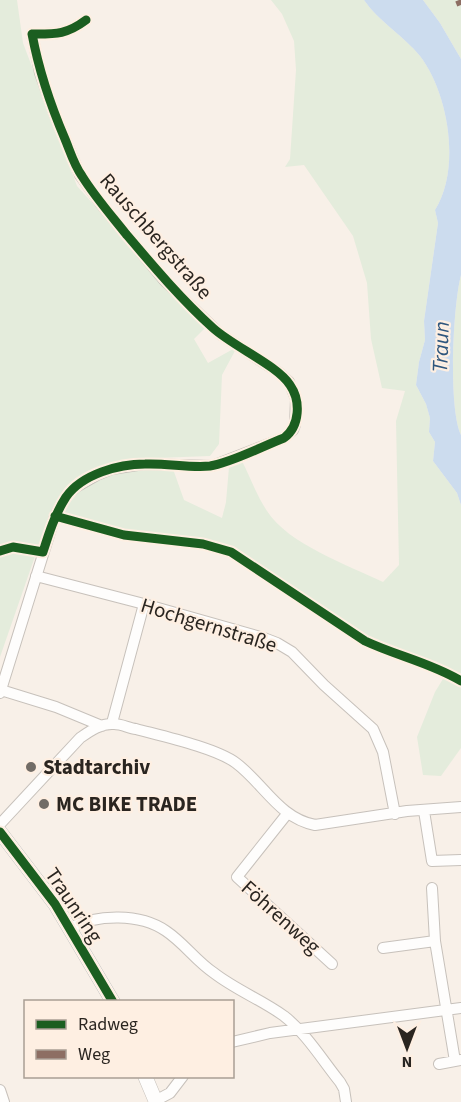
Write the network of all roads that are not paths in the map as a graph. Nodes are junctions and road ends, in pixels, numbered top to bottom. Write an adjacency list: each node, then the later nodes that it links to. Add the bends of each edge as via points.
1 (86, 21): 2 (street, Rauschbergstraße, via 63,34 32,34 40,74 80,175 172,288 220,334 289,382 296,399 297,418 293,430 284,438 212,466 130,465 84,481 68,495 55,516)
2 (36, 576): 3 (street, Hochgernstraße); 4 (street, Rauschbergstraße)
3 (144, 603): 5 (street); 9 (street, Hochgernstraße, via 277,643 292,652 373,729 383,752)
4 (0, 692): 5 (street)
5 (107, 725): 8 (street, via 163,736 235,762); 10 (street, via 93,728 80,738)
6 (461, 807): 7 (street)
7 (424, 811): 9 (street); 12 (street, via 432,861)
8 (287, 814): 9 (street, via 315,825); 17 (street, Föhrenweg, via 237,877)
9 (395, 814)
10 (0, 824)
11 (0, 832): 14 (street, Traunring)
12 (461, 860)
13 (432, 888): 15 (street)
14 (70, 928): 18 (street, Traunring); 21 (street, via 90,920 123,918 165,929 214,974 267,1005)
15 (435, 941): 16 (street); 20 (street)
16 (382, 948)
17 (332, 964)
18 (112, 1000)
19 (461, 1008): 20 (street)
20 (447, 1011): 21 (street); 23 (street)
21 (297, 1029): 22 (street); 30 (street, via 340,1082)
22 (234, 1042)
23 (458, 1061): 24 (street)
24 (439, 1064)
25 (145, 1078): 29 (street)
26 (182, 1078): 29 (street, via 170,1093)
27 (0, 1090): 28 (street)
28 (4, 1102)
29 (155, 1102)
30 (346, 1102)

